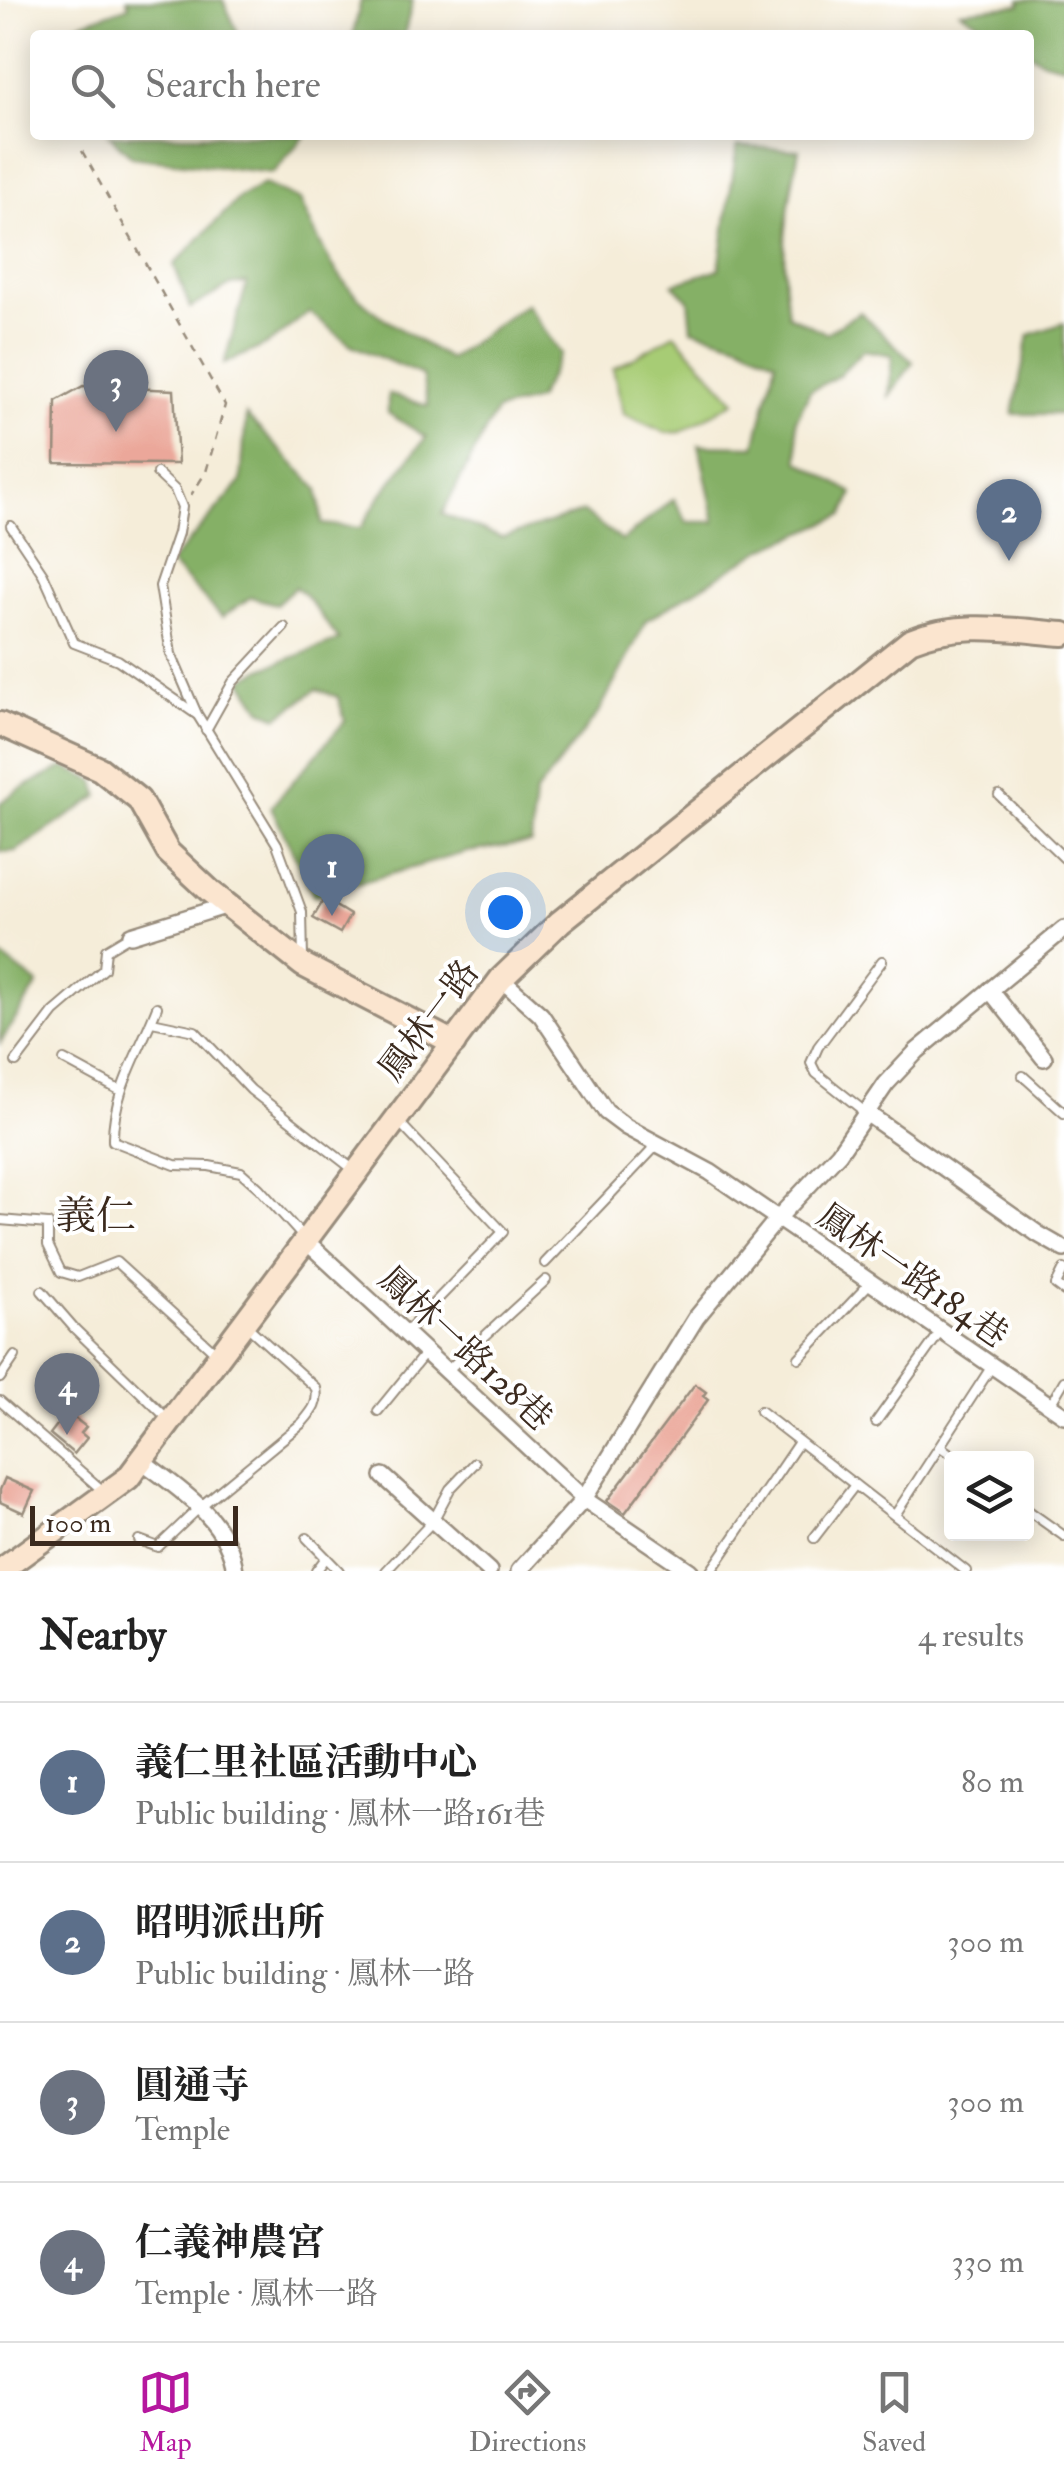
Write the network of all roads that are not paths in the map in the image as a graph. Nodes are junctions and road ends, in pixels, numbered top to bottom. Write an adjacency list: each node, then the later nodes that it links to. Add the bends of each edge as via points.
1 (157, 473): 5 (lane, via 182,507 160,586 172,654)
2 (12, 526): 5 (lane, via 74,643 118,660)
3 (284, 627): 7 (lane, via 233,682)
4 (1064, 634): 15 (street, 鳳林一路, via 960,627 910,641 560,922)
5 (197, 714): 7 (lane)
6 (0, 724): 10 (street, via 113,779 139,800 168,852)
7 (206, 730): 14 (lane, via 277,844 302,912)
8 (999, 795): 9 (lane)
9 (1064, 858)
10 (228, 905): 12 (street); 14 (street)
11 (1064, 929): 16 (street, 鳳林一路184巷)
12 (131, 934): 22 (lane, via 106,950 104,969 54,1012)
13 (882, 961): 25 (lane, via 811,1062)
14 (304, 965): 19 (street)
15 (501, 979): 19 (street, 鳳林一路); 28 (street, 鳳林一路184巷, via 540,1015 606,1112)
16 (990, 990): 20 (street); 25 (street, 鳳林一路184巷, via 918,1051)
17 (157, 1006): 18 (lane)
18 (152, 1022): 24 (lane); 29 (lane, via 195,1032 251,1090)
19 (454, 1043): 27 (street, 鳳林一路)
20 (1044, 1058)
21 (64, 1060): 24 (lane)
22 (16, 1062)
23 (1023, 1076): 26 (lane)
24 (121, 1091): 32 (lane, via 113,1141 175,1165 240,1172)
25 (866, 1112): 30 (street, 鳳林一路184巷, via 838,1154); 33 (street)
26 (1064, 1113)
27 (398, 1120): 29 (street, 鳳林一路); 42 (lane, via 503,1232)
28 (658, 1144): 30 (street, 鳳林一路184巷); 34 (lane)
29 (357, 1173): 32 (street, 鳳林一路)
30 (778, 1218): 37 (street, 鳳林一路184巷); 65 (street, 鳳林一路184巷, via 696,1318)
31 (0, 1220): 45 (lane, via 48,1224 48,1246 61,1272 78,1277 116,1262)
32 (307, 1242): 40 (street, 鳳林一路); 42 (street, 鳳林一路128巷)
33 (1064, 1249)
34 (545, 1263)
35 (1064, 1270): 39 (lane, via 1056,1284)
36 (546, 1280): 48 (lane)
37 (871, 1282): 41 (street, 鳳林一路184巷); 46 (lane)
38 (42, 1291): 56 (lane)
39 (1064, 1291)
40 (245, 1324): 45 (street, 鳳林一路); 66 (lane, via 316,1388 318,1398 302,1423)
41 (942, 1331): 47 (street, 鳳林一路184巷); 55 (lane)
42 (406, 1332): 43 (street, 鳳林一路128巷)
43 (427, 1350): 48 (street, 鳳林一路128巷); 53 (lane)
44 (15, 1356): 49 (lane)
45 (221, 1357): 56 (street, 鳳林一路)
46 (799, 1358)
47 (992, 1366): 52 (street, 鳳林一路184巷); 58 (lane)
48 (448, 1370): 65 (street, 鳳林一路128巷)
49 (0, 1378)
50 (1064, 1381): 52 (lane)
51 (0, 1401): 64 (lane)
52 (1057, 1410)
53 (378, 1411)
54 (760, 1411): 57 (lane)
55 (876, 1422)
56 (172, 1423): 60 (street, 鳳林一路)
57 (799, 1442): 63 (lane); 84 (lane)
58 (940, 1446): 59 (lane); 68 (lane)
59 (947, 1451)
60 (142, 1461): 64 (street, 鳳林一路); 66 (street)
61 (476, 1463): 69 (lane, via 450,1489)
62 (383, 1476): 69 (street)
63 (855, 1485): 68 (lane); 72 (lane)
64 (108, 1495): 76 (street, 鳳林一路)
65 (584, 1499): 82 (street); 83 (street, 鳳林一路128巷)
66 (201, 1506): 73 (lane, via 158,1547); 77 (street)
67 (1034, 1515): 70 (lane)
68 (895, 1516): 75 (lane)
69 (433, 1520): 80 (lane); 81 (street)
70 (1064, 1536)
71 (306, 1538): 74 (lane)
72 (814, 1538)
73 (139, 1540)
74 (326, 1558): 78 (lane); 79 (lane)
75 (964, 1570)
76 (0, 1571)
77 (235, 1571)
78 (316, 1571)
79 (339, 1571)
80 (386, 1571)
81 (490, 1571)
82 (519, 1571)
83 (690, 1571)
84 (711, 1571)

